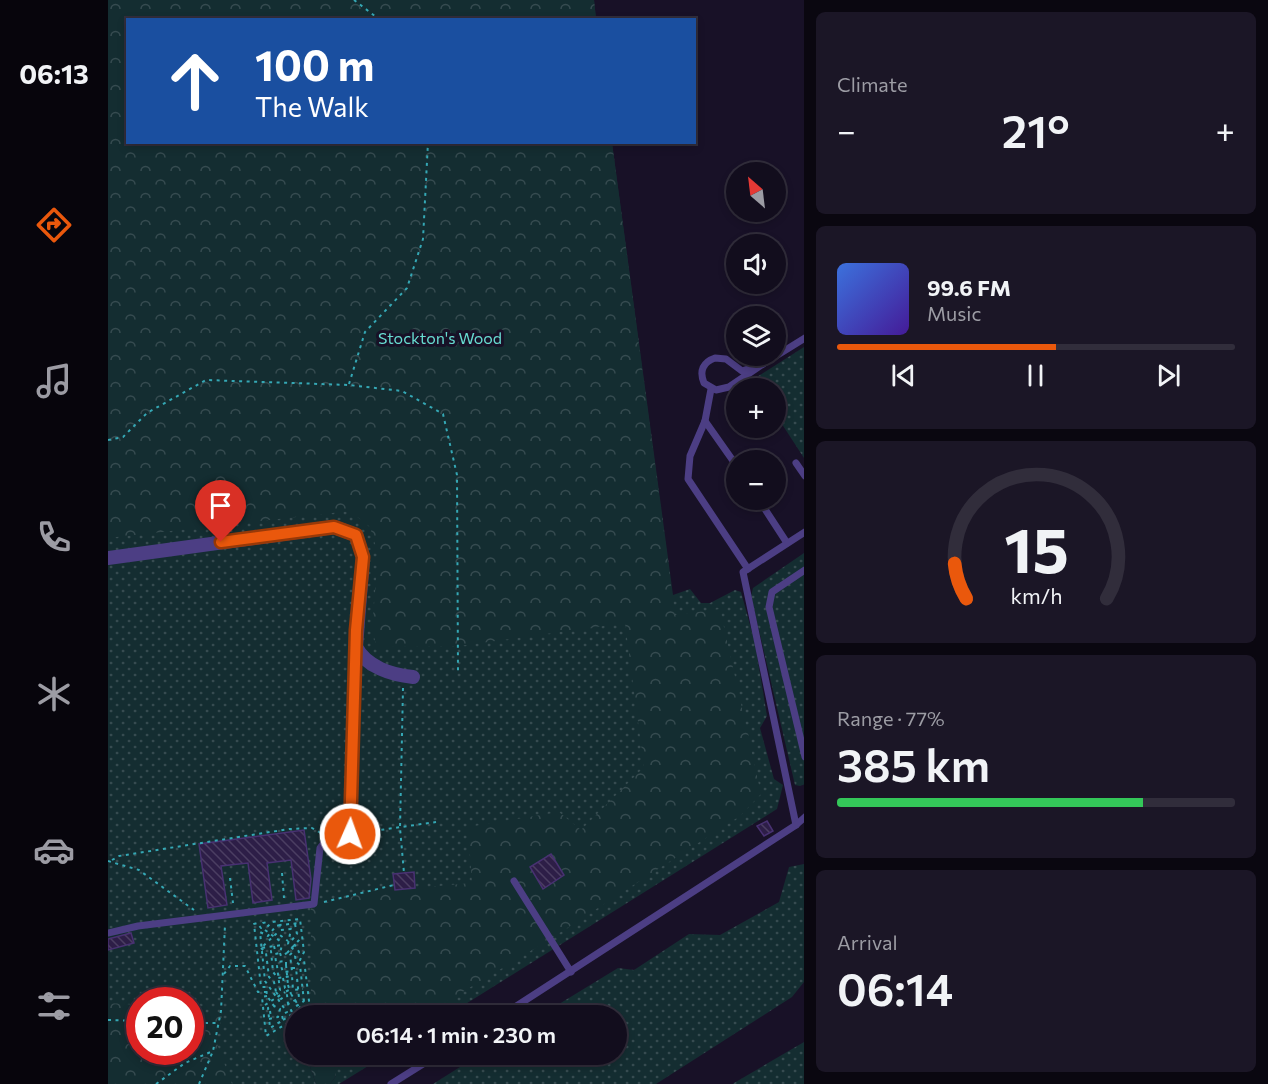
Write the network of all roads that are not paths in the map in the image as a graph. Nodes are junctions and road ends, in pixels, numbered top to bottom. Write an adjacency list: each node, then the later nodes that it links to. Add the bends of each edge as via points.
1 (804, 338): 2 (lane)
2 (786, 349)
3 (726, 360): 7 (lane, via 709,360 701,373)
4 (735, 366): 5 (lane, via 742,371)
5 (757, 366)
6 (760, 366): 7 (lane, via 731,389)
7 (711, 389): 8 (lane)
8 (705, 421): 9 (lane); 16 (lane, via 690,456 687,480)
9 (726, 451)
10 (796, 463): 11 (lane)
11 (804, 476)
12 (766, 510): 14 (lane)
13 (804, 532): 14 (lane)
14 (787, 543): 16 (lane)
15 (108, 558): 18 (street, via 334,527 356,535 363,557)
16 (748, 569): 22 (lane, via 743,572)
17 (804, 570): 20 (lane, via 772,591 769,607)
18 (356, 647): 19 (street, via 370,663); 24 (lane, via 350,834 328,837 320,848 314,904)
19 (408, 676)
20 (804, 757)
21 (804, 817): 22 (lane)
22 (796, 825): 25 (lane)
23 (514, 880): 25 (lane)
24 (108, 933)
25 (571, 972): 26 (lane)
26 (518, 1005)
27 (421, 1065): 28 (lane)
28 (391, 1084)

